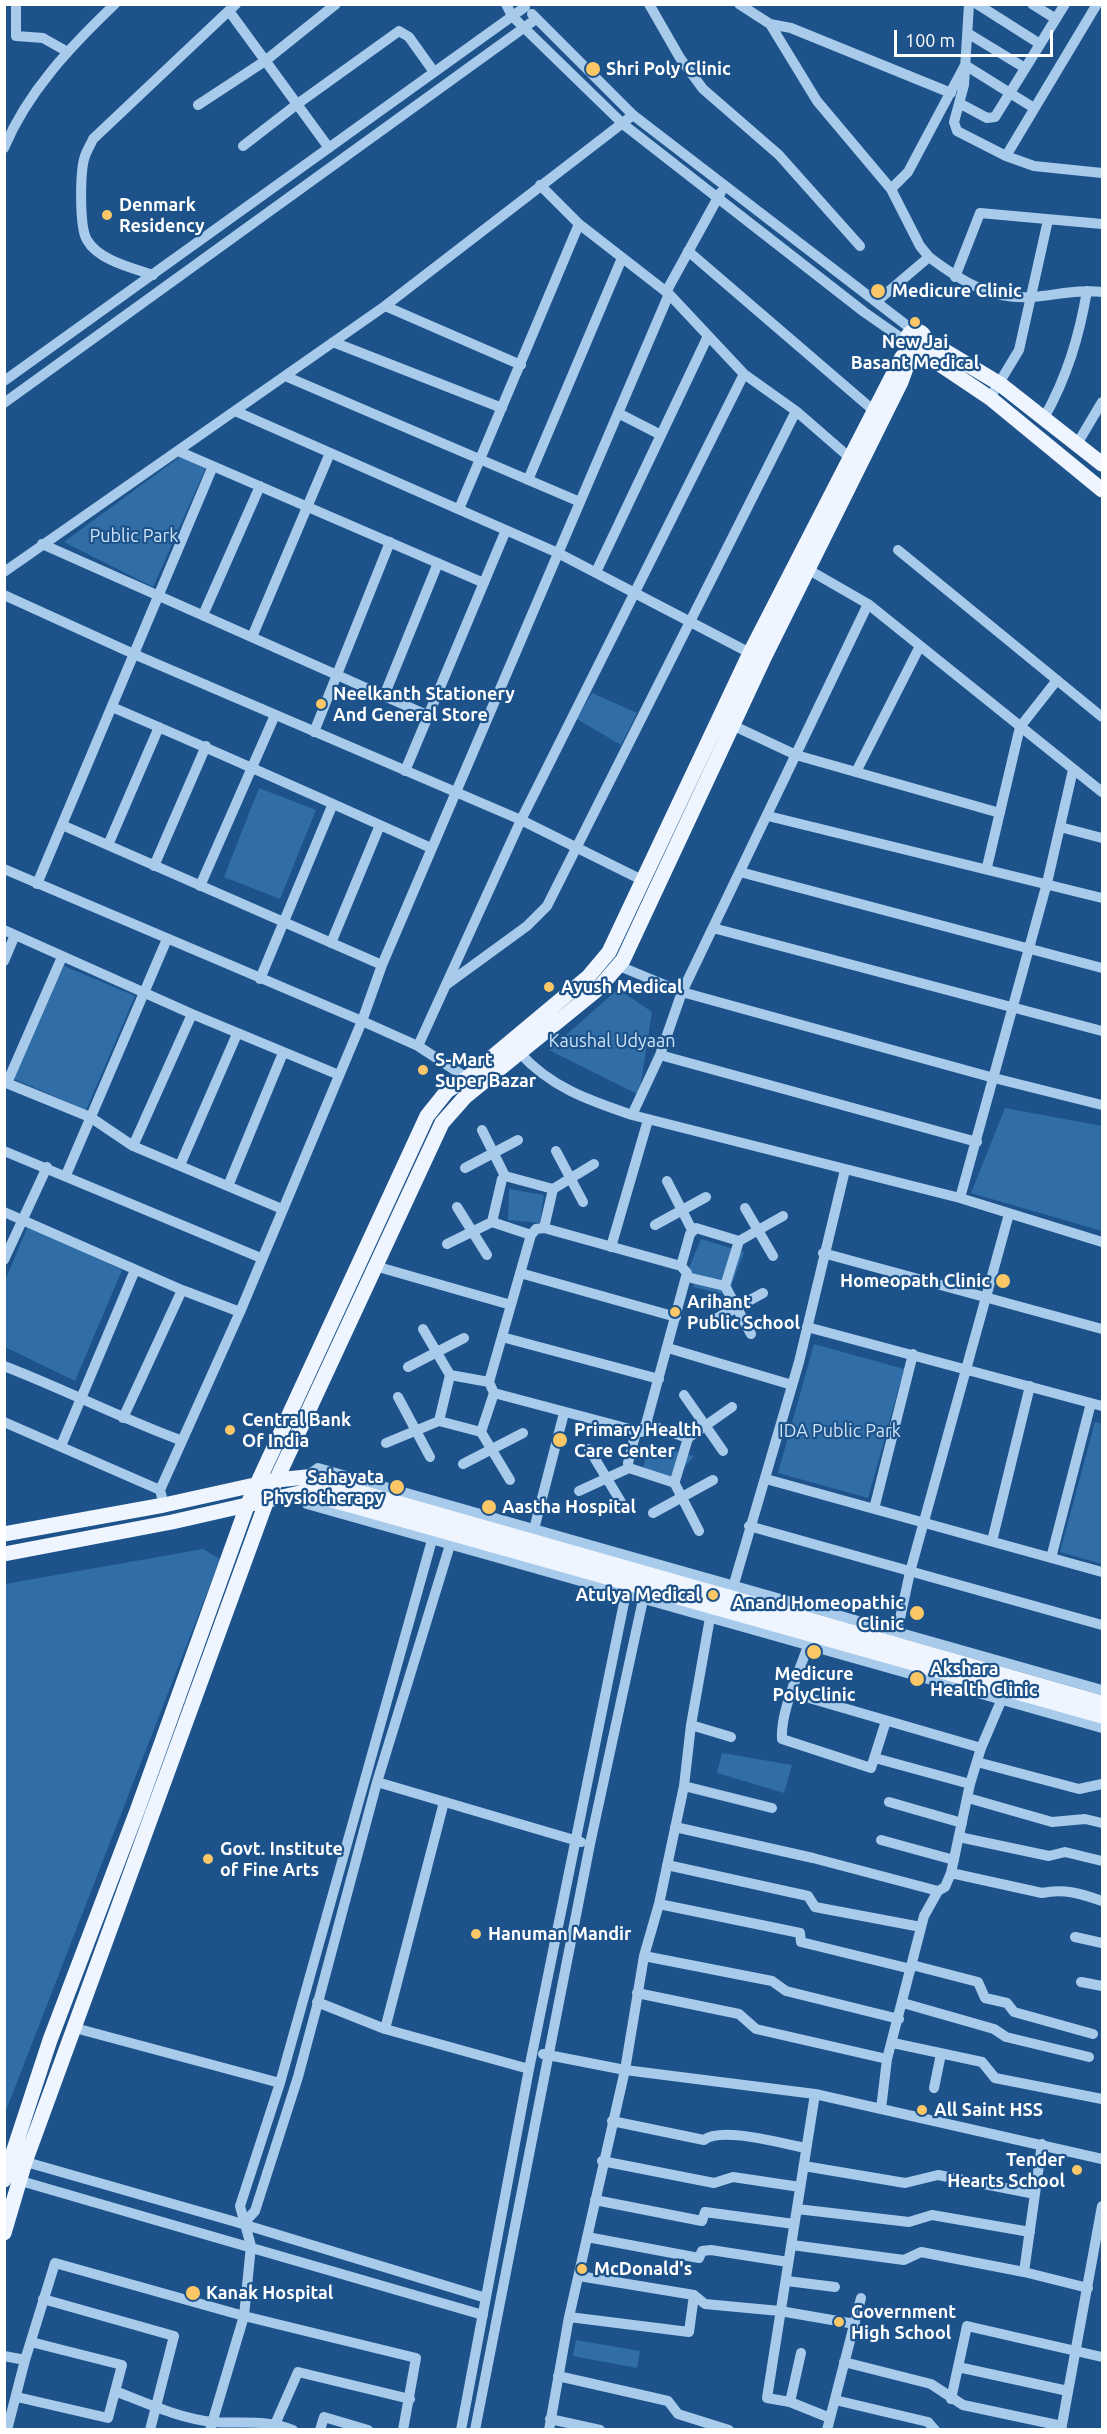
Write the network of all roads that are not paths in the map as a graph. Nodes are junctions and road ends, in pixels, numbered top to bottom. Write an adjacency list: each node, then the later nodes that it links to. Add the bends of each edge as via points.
1 (16, 4): 20 (street)
2 (115, 4): 23 (street)
3 (336, 4): 25 (street)
4 (506, 4): 14 (street)
5 (649, 4): 49 (street, via 703,89 779,155)
6 (739, 4): 17 (street)
7 (969, 4): 19 (street)
8 (976, 4): 22 (street)
9 (1032, 4): 16 (street)
10 (1065, 4): 16 (street)
11 (1097, 4): 34 (street)
12 (522, 6): 14 (street); 15 (street)
13 (233, 8): 25 (street); 53 (street, via 93,139 84,157 83,224 87,240 99,252 122,264)
14 (512, 16): 18 (street); 21 (street)
15 (536, 19): 18 (street); 35 (street)
16 (1056, 19): 22 (street)
17 (770, 24): 29 (street, via 791,28); 44 (street, via 818,101)
18 (524, 28): 24 (street); 36 (street)
19 (969, 34): 26 (street); 27 (street)
20 (10, 37): 23 (street, via 43,38)
21 (482, 38): 24 (street); 28 (street)
22 (1040, 44): 27 (street)
23 (66, 51): 38 (street, via 38,89)
24 (491, 51): 71 (street)
25 (265, 61): 32 (street); 33 (street)
26 (965, 65): 29 (street); 30 (street); 31 (street)
27 (1025, 68): 30 (street)
28 (434, 72): 33 (street, via 409,37 399,31); 39 (street)
29 (951, 93): 44 (street, via 908,172)
30 (1009, 93): 31 (street, via 995,117 987,118); 34 (street)
31 (959, 103): 40 (street, via 954,122 957,130)
32 (198, 105)
33 (296, 105): 37 (street); 39 (street)
34 (1034, 108): 40 (street)
35 (633, 116): 36 (street); 43 (street)
36 (623, 124): 42 (street); 45 (street)
37 (243, 146)
38 (4, 148)
39 (329, 148): 53 (street)
40 (1006, 156): 41 (street, via 1034,166)
41 (1102, 173)
42 (540, 185): 47 (street); 60 (street)
43 (725, 186): 45 (street); 59 (street)
44 (891, 189): 51 (street)
45 (718, 198): 50 (street); 63 (street)
46 (1048, 220): 48 (street); 54 (street, via 980,213); 58 (street)
47 (579, 224): 52 (street); 64 (street)
48 (1102, 224)
49 (860, 246)
50 (688, 251): 57 (street); 73 (street)
51 (928, 257): 54 (street); 59 (street)
52 (622, 258): 57 (street); 86 (street)
53 (153, 274): 67 (street)
54 (955, 277): 58 (street, via 994,294)
55 (1087, 291): 56 (street); 58 (street); 77 (street, via 1076,347)
56 (1102, 291)
57 (667, 293): 61 (street); 76 (street)
58 (1030, 297): 68 (street, via 1019,350)
59 (876, 302): 63 (street)
60 (385, 306): 62 (street); 64 (street)
61 (708, 336): 65 (street); 78 (street)
62 (333, 342): 66 (street); 72 (street)
63 (914, 343): 68 (main road); 69 (main road); 73 (main road); 98 (main road, via 901,382)
64 (520, 365): 72 (street)
65 (744, 374): 75 (street); 102 (street)
66 (285, 376): 74 (street); 83 (street)
67 (4, 381)
68 (1000, 384): 69 (street); 77 (main road)
69 (990, 398): 88 (main road)
70 (1102, 402): 79 (street)
71 (4, 403)
72 (502, 408): 83 (street)
73 (873, 410): 82 (main road)
74 (235, 411): 80 (street); 81 (street)
75 (796, 411): 82 (street); 107 (street)
76 (618, 413): 78 (street); 89 (street)
77 (1044, 418): 79 (main road)
78 (661, 435): 100 (street)
79 (1077, 444): 84 (main road)
80 (178, 451): 85 (street); 94 (street)
81 (330, 453): 90 (street); 91 (street)
82 (849, 457): 110 (main road)
83 (481, 460): 86 (street); 91 (street)
84 (1102, 464)
85 (213, 466): 87 (street); 104 (street)
86 (528, 480): 89 (street)
87 (260, 486): 90 (street); 106 (street)
88 (1102, 490)
89 (580, 502): 96 (street)
90 (308, 507): 93 (street); 108 (street)
91 (459, 509): 92 (street)
92 (506, 530): 96 (street); 101 (street)
93 (390, 542): 97 (street); 112 (street)
94 (42, 544): 99 (street); 104 (street)
95 (898, 550): 113 (street)
96 (558, 553): 100 (street); 130 (street)
97 (438, 563): 101 (street); 114 (street)
98 (809, 570): 105 (street); 119 (main road)
99 (4, 572)
100 (596, 572): 102 (street)
101 (484, 583): 117 (street)
102 (634, 591): 107 (street); 134 (street)
103 (4, 595): 111 (street)
104 (158, 596): 106 (street); 111 (street)
105 (868, 604): 109 (street); 124 (street)
106 (203, 615): 108 (street)
107 (689, 620): 110 (street); 141 (street)
108 (252, 637): 112 (street)
109 (920, 646): 121 (street); 128 (street)
110 (750, 653): 146 (main road)
111 (136, 655): 115 (street); 116 (street)
112 (336, 674): 114 (street); 122 (street)
113 (1057, 680): 118 (street); 121 (street)
114 (384, 696): 117 (street)
115 (112, 706): 120 (street); 135 (street)
116 (275, 715): 122 (street); 125 (street)
117 (428, 715): 127 (street)
118 (1102, 717)
119 (732, 725): 124 (street); 161 (main road)
120 (159, 727): 123 (street); 139 (street)
121 (1020, 727): 126 (street); 132 (street)
122 (314, 732): 127 (street)
123 (206, 746): 125 (street); 142 (street)
124 (796, 755): 128 (street); 133 (street)
125 (251, 766): 131 (street); 149 (street)
126 (1073, 770): 129 (street); 137 (street)
127 (405, 771): 130 (street)
128 (856, 772): 132 (street)
129 (1102, 792)
130 (456, 794): 134 (street); 140 (street)
131 (332, 806): 136 (street); 151 (street)
132 (1000, 813): 143 (street)
133 (768, 816): 143 (street); 145 (street)
134 (521, 820): 141 (street); 164 (street)
135 (62, 825): 139 (street); 148 (street)
136 (380, 825): 140 (street); 156 (street)
137 (1060, 827): 138 (street); 147 (street)
138 (1102, 838)
139 (108, 845): 142 (street)
140 (431, 848): 160 (street)
141 (578, 848): 146 (street); 164 (street, via 547,906 527,926)
142 (154, 866): 149 (street)
143 (987, 867): 147 (street)
144 (4, 869): 148 (street)
145 (740, 872): 152 (street); 157 (street)
146 (644, 881): 177 (main road, via 609,952 588,977)
147 (1047, 883): 150 (street); 157 (street)
148 (37, 884): 155 (street)
149 (200, 886): 151 (street)
150 (1102, 898)
151 (284, 922): 156 (street); 163 (street)
152 (713, 928): 165 (street); 167 (street)
153 (4, 930): 154 (street)
154 (15, 934): 158 (street); 159 (street)
155 (167, 939): 163 (street); 166 (street)
156 (331, 943): 160 (street)
157 (1028, 950): 162 (street); 167 (street)
158 (62, 957): 166 (street); 179 (street)
159 (4, 962)
160 (382, 965): 169 (street)
161 (619, 966): 165 (street); 173 (main road, via 598,989)
162 (1102, 968)
163 (260, 979): 169 (street)
164 (445, 985): 172 (street)
165 (682, 992): 175 (street); 178 (street)
166 (146, 994): 168 (street); 182 (street)
167 (1013, 1010): 170 (street); 178 (street)
168 (192, 1014): 171 (street); 187 (street)
169 (362, 1021): 172 (street); 176 (street)
170 (1102, 1031)
171 (237, 1034): 174 (street); 192 (street)
172 (418, 1046): 177 (street)
173 (519, 1052): 181 (street, via 536,1070 580,1098); 229 (main road, via 465,1096 442,1123)
174 (283, 1053): 176 (street); 200 (street)
175 (660, 1054): 181 (street); 186 (street)
176 (339, 1075): 207 (street)
177 (467, 1077): 292 (main road, via 447,1091 427,1116)
178 (994, 1078): 180 (street); 186 (street)
179 (6, 1083): 182 (street)
180 (1102, 1105)
181 (632, 1115): 183 (street)
182 (90, 1117): 187 (street); 196 (street)
183 (648, 1120): 195 (street); 223 (street)
184 (482, 1130): 190 (street)
185 (518, 1140): 190 (street)
186 (976, 1142): 203 (street)
187 (133, 1146): 192 (street)
188 (4, 1151): 193 (street)
189 (556, 1151): 198 (street)
190 (494, 1153): 194 (street); 197 (street)
191 (594, 1164): 198 (street)
192 (180, 1166): 200 (street)
193 (47, 1167): 196 (street); 212 (street)
194 (465, 1168)
195 (845, 1170): 203 (street); 224 (street)
196 (66, 1176): 227 (street)
197 (505, 1176): 201 (street); 213 (street)
198 (570, 1179): 201 (street); 204 (street)
199 (667, 1181): 208 (street)
200 (228, 1186): 207 (street)
201 (553, 1190): 215 (street)
202 (706, 1197): 208 (street)
203 (960, 1198): 210 (street)
204 (582, 1202)
205 (456, 1207): 218 (street)
206 (745, 1208): 217 (street)
207 (282, 1209): 227 (street)
208 (682, 1210): 214 (street); 216 (street)
209 (4, 1212): 212 (street)
210 (1009, 1214): 221 (street); 237 (street)
211 (783, 1216): 217 (street)
212 (22, 1219): 228 (street); 231 (street)
213 (492, 1222): 218 (street); 219 (street)
214 (655, 1225)
215 (544, 1228): 219 (street); 223 (street)
216 (692, 1230): 220 (street, via 700,1228); 230 (street)
217 (758, 1230): 220 (street); 226 (street)
218 (472, 1232): 222 (street); 225 (street)
219 (531, 1234): 232 (street)
220 (739, 1241): 234 (street)
221 (1102, 1242)
222 (447, 1244)
223 (611, 1247): 230 (street)
224 (823, 1253): 237 (street); 243 (street)
225 (488, 1255)
226 (773, 1256)
227 (261, 1258): 240 (street)
228 (4, 1260)
229 (375, 1266): 238 (street); 286 (main road)
230 (681, 1266): 233 (street)
231 (135, 1270): 235 (street); 261 (street)
232 (520, 1274): 238 (street); 241 (street)
233 (687, 1277): 234 (street); 241 (street)
234 (725, 1286): 239 (street)
235 (182, 1290): 240 (street); 266 (street)
236 (763, 1293): 239 (street)
237 (988, 1296): 245 (street); 254 (street)
238 (511, 1305): 247 (street)
239 (737, 1307): 242 (street); 246 (street)
240 (240, 1312): 276 (street)
241 (676, 1317): 249 (street)
242 (710, 1322)
243 (807, 1327): 251 (street); 257 (street)
244 (423, 1329): 250 (street)
245 (1102, 1329)
246 (752, 1334)
247 (502, 1337): 256 (street); 259 (street)
248 (464, 1338): 250 (street)
249 (668, 1348): 256 (street); 257 (street)
250 (436, 1352): 253 (street); 255 (street)
251 (913, 1354): 254 (street); 299 (street)
252 (4, 1366): 261 (street)
253 (408, 1367)
254 (968, 1369): 258 (street); 301 (street)
255 (450, 1375): 259 (street); 267 (street)
256 (659, 1379): 269 (street)
257 (792, 1385): 288 (street)
258 (1030, 1386): 263 (street); 307 (street)
259 (492, 1388): 265 (street); 272 (street)
260 (684, 1395): 270 (street)
261 (83, 1397): 266 (street); 278 (street)
262 (398, 1397): 271 (street)
263 (1097, 1405): 310 (street)
264 (732, 1407): 270 (street)
265 (564, 1413): 273 (street); 305 (street)
266 (123, 1418): 276 (street)
267 (439, 1421): 271 (street); 272 (street)
268 (4, 1422): 278 (street)
269 (646, 1425): 273 (street); 275 (street)
270 (706, 1425): 275 (street); 281 (street)
271 (416, 1431): 277 (street); 282 (street)
272 (482, 1432): 279 (street)
273 (636, 1432): 284 (street)
274 (524, 1433): 279 (street)
275 (688, 1438): 290 (street)
276 (180, 1440): 295 (street)
277 (386, 1443)
278 (61, 1446): 295 (street)
279 (492, 1449): 283 (street); 287 (street)
280 (589, 1449): 285 (street)
281 (723, 1451)
282 (430, 1457)
283 (463, 1464)
284 (629, 1468): 285 (street); 290 (street)
285 (607, 1478): 293 (street); 297 (street)
286 (277, 1479): 291 (main road); 292 (main road); 296 (main road)
287 (510, 1479)
288 (766, 1479): 299 (street); 302 (street)
289 (713, 1480): 294 (street)
290 (674, 1482): 294 (street)
291 (305, 1484): 296 (main road); 305 (main road); 306 (street, via 307,1504); 313 (main road)
292 (255, 1485): 295 (main road); 298 (main road)
293 (579, 1491)
294 (682, 1497): 300 (street); 303 (street)
295 (162, 1498): 304 (main road)
296 (267, 1500): 298 (main road); 365 (main road)
297 (621, 1502)
298 (247, 1506): 309 (main road); 384 (main road, via 50,2040)
299 (874, 1509): 301 (street)
300 (653, 1513)
301 (924, 1521): 307 (street); 311 (street)
302 (749, 1526): 311 (street); 315 (street)
303 (699, 1531)
304 (4, 1534)
305 (532, 1537): 313 (main road); 315 (street)
306 (432, 1540): 308 (street); 376 (street)
307 (992, 1541): 310 (street)
308 (450, 1545): 313 (street); 332 (street)
309 (4, 1554)
310 (1051, 1558): 312 (street)
311 (910, 1572): 317 (street); 318 (street)
312 (1102, 1572)
313 (628, 1583): 314 (main road); 344 (street)
314 (645, 1587): 315 (main road); 316 (main road); 346 (street)
315 (732, 1592): 318 (main road)
316 (711, 1612): 319 (main road); 326 (street)
317 (1102, 1625)
318 (895, 1639): 320 (main road); 321 (street)
319 (809, 1641): 320 (main road); 322 (street)
320 (1006, 1689): 323 (main road); 324 (main road); 327 (street); 329 (street)
321 (1102, 1690)
322 (792, 1693): 325 (street); 330 (street, via 782,1739 872,1768)
323 (1102, 1703)
324 (1102, 1716)
325 (886, 1720): 329 (street); 330 (street)
326 (691, 1725): 328 (street); 335 (street)
327 (1102, 1728)
328 (731, 1737)
329 (981, 1748): 331 (street)
330 (875, 1758): 333 (street)
331 (977, 1762): 333 (street); 334 (street, via 1079,1790)
332 (377, 1782): 337 (street); 362 (street)
333 (970, 1784): 336 (street)
334 (1102, 1784)
335 (684, 1786): 339 (street); 342 (street)
336 (968, 1798): 340 (street); 341 (street, via 1052,1822 1085,1819)
337 (444, 1802): 344 (street); 366 (street)
338 (889, 1802): 340 (street)
339 (772, 1808)
340 (962, 1823): 343 (street)
341 (1102, 1823)
342 (675, 1827): 349 (street); 351 (street)
343 (959, 1837): 347 (street); 348 (street, via 1048,1856 1065,1852)
344 (576, 1840): 346 (street); 369 (street)
345 (881, 1840): 347 (street)
346 (590, 1844): 371 (street)
347 (954, 1860): 350 (street)
348 (1102, 1861)
349 (667, 1865): 353 (street); 354 (street, via 808,1896 815,1907)
350 (951, 1873): 351 (street, via 945,1887); 352 (street, via 1042,1893 1072,1891)
351 (938, 1891): 354 (street)
352 (1102, 1901)
353 (659, 1904): 357 (street); 358 (street, via 800,1933 801,1942)
354 (921, 1928): 358 (street)
355 (1075, 1937): 356 (street)
356 (1102, 1943)
357 (644, 1956): 361 (street); 364 (street, via 771,1981 786,1991)
358 (912, 1967): 363 (street); 367 (street, via 978,1982 985,1998 1007,2003 1014,2012)
359 (1081, 1982): 360 (street)
360 (1102, 1986)
361 (637, 1993): 373 (street, via 739,2014 756,2029); 375 (street)
362 (317, 2001): 366 (street); 394 (street, via 298,2077 255,2211)
363 (903, 2003): 364 (street); 372 (street, via 994,2029 1006,2037)
364 (899, 2019): 368 (street)
365 (75, 2028): 376 (street); 384 (main road)
366 (385, 2029): 374 (street)
367 (1093, 2034)
368 (893, 2043): 370 (street); 373 (street)
369 (533, 2052): 371 (street); 374 (street)
370 (940, 2054): 377 (street); 379 (street, via 982,2062 995,2078)
371 (549, 2055): 375 (street); 446 (street)
372 (1089, 2057)
373 (887, 2059): 380 (street)
374 (529, 2069): 408 (street)
375 (625, 2070): 378 (street); 381 (street)
376 (280, 2083): 394 (street, via 240,2206)
377 (934, 2088)
378 (815, 2094): 380 (street); 383 (street)
379 (1102, 2098)
380 (880, 2109): 382 (street)
381 (612, 2121): 383 (street, via 704,2140 711,2135 732,2135); 386 (street)
382 (1042, 2144): 385 (street); 390 (street)
383 (806, 2148): 387 (street)
384 (13, 2159): 388 (main road); 394 (street)
385 (1102, 2159)
386 (602, 2161): 389 (street, via 714,2183 733,2177); 391 (street)
387 (804, 2166): 389 (street); 390 (street, via 904,2183 938,2175)
388 (9, 2178): 397 (main road); 400 (street)
389 (800, 2187): 393 (street)
390 (1035, 2194): 396 (street)
391 (595, 2200): 395 (street, via 702,2221 705,2212); 398 (street)
392 (1102, 2206): 406 (street)
393 (797, 2209): 395 (street); 396 (street, via 909,2222 932,2215)
394 (243, 2224): 400 (street); 408 (street)
395 (794, 2224): 399 (street)
396 (1030, 2232): 402 (street)
397 (4, 2233)
398 (587, 2237): 401 (street, via 699,2258 702,2251 711,2250); 403 (street)
399 (792, 2245): 401 (street); 402 (street, via 904,2260 921,2252)
400 (251, 2246): 412 (street); 413 (street)
401 (788, 2262): 404 (street)
402 (1024, 2272): 406 (street)
403 (579, 2276): 407 (street); 414 (street)
404 (787, 2281): 405 (street); 411 (street)
405 (835, 2287)
406 (1088, 2288): 417 (street)
407 (694, 2295): 411 (street, via 705,2304); 414 (street, via 689,2332)
408 (486, 2298): 412 (street)
409 (861, 2298): 415 (street)
410 (43, 2299): 413 (street, via 55,2263); 416 (street); 432 (street, via 174,2336)
411 (780, 2311): 415 (street); 431 (street, via 767,2398)
412 (483, 2315): 445 (street)
413 (244, 2316): 428 (street, via 416,2358); 435 (street)
414 (569, 2317): 424 (street)
415 (855, 2324): 422 (street)
416 (31, 2342): 421 (street); 425 (street, via 122,2365)
417 (1076, 2351): 420 (street); 423 (street, via 967,2326); 426 (street)
418 (801, 2353): 431 (street)
419 (4, 2356): 421 (street)
420 (1102, 2357)
421 (24, 2360): 427 (street)
422 (844, 2362): 429 (street, via 931,2384); 430 (street)
423 (958, 2367): 426 (street); 429 (street)
424 (558, 2376): 434 (street); 447 (street, via 668,2401 678,2414)
425 (115, 2391): 427 (street, via 108,2418); 432 (street)
426 (1068, 2391): 437 (street)
427 (17, 2397): 439 (street)
428 (410, 2399): 436 (street, via 298,2372); 444 (street)
429 (951, 2399): 437 (street)
430 (835, 2400): 433 (street); 449 (street, via 928,2422)
431 (790, 2402): 433 (street)
432 (156, 2406): 435 (street); 440 (street)
433 (830, 2418): 448 (street)
434 (550, 2424): 438 (street)
435 (211, 2426): 436 (street)
436 (274, 2426): 441 (street)
437 (1061, 2428)
438 (600, 2429)
439 (7, 2430)
440 (150, 2430)
441 (293, 2430)
442 (320, 2430): 443 (street, via 324,2417)
443 (368, 2430)
444 (403, 2430)
445 (461, 2430)
446 (475, 2430)
447 (729, 2430)
448 (827, 2430)
449 (935, 2430)

